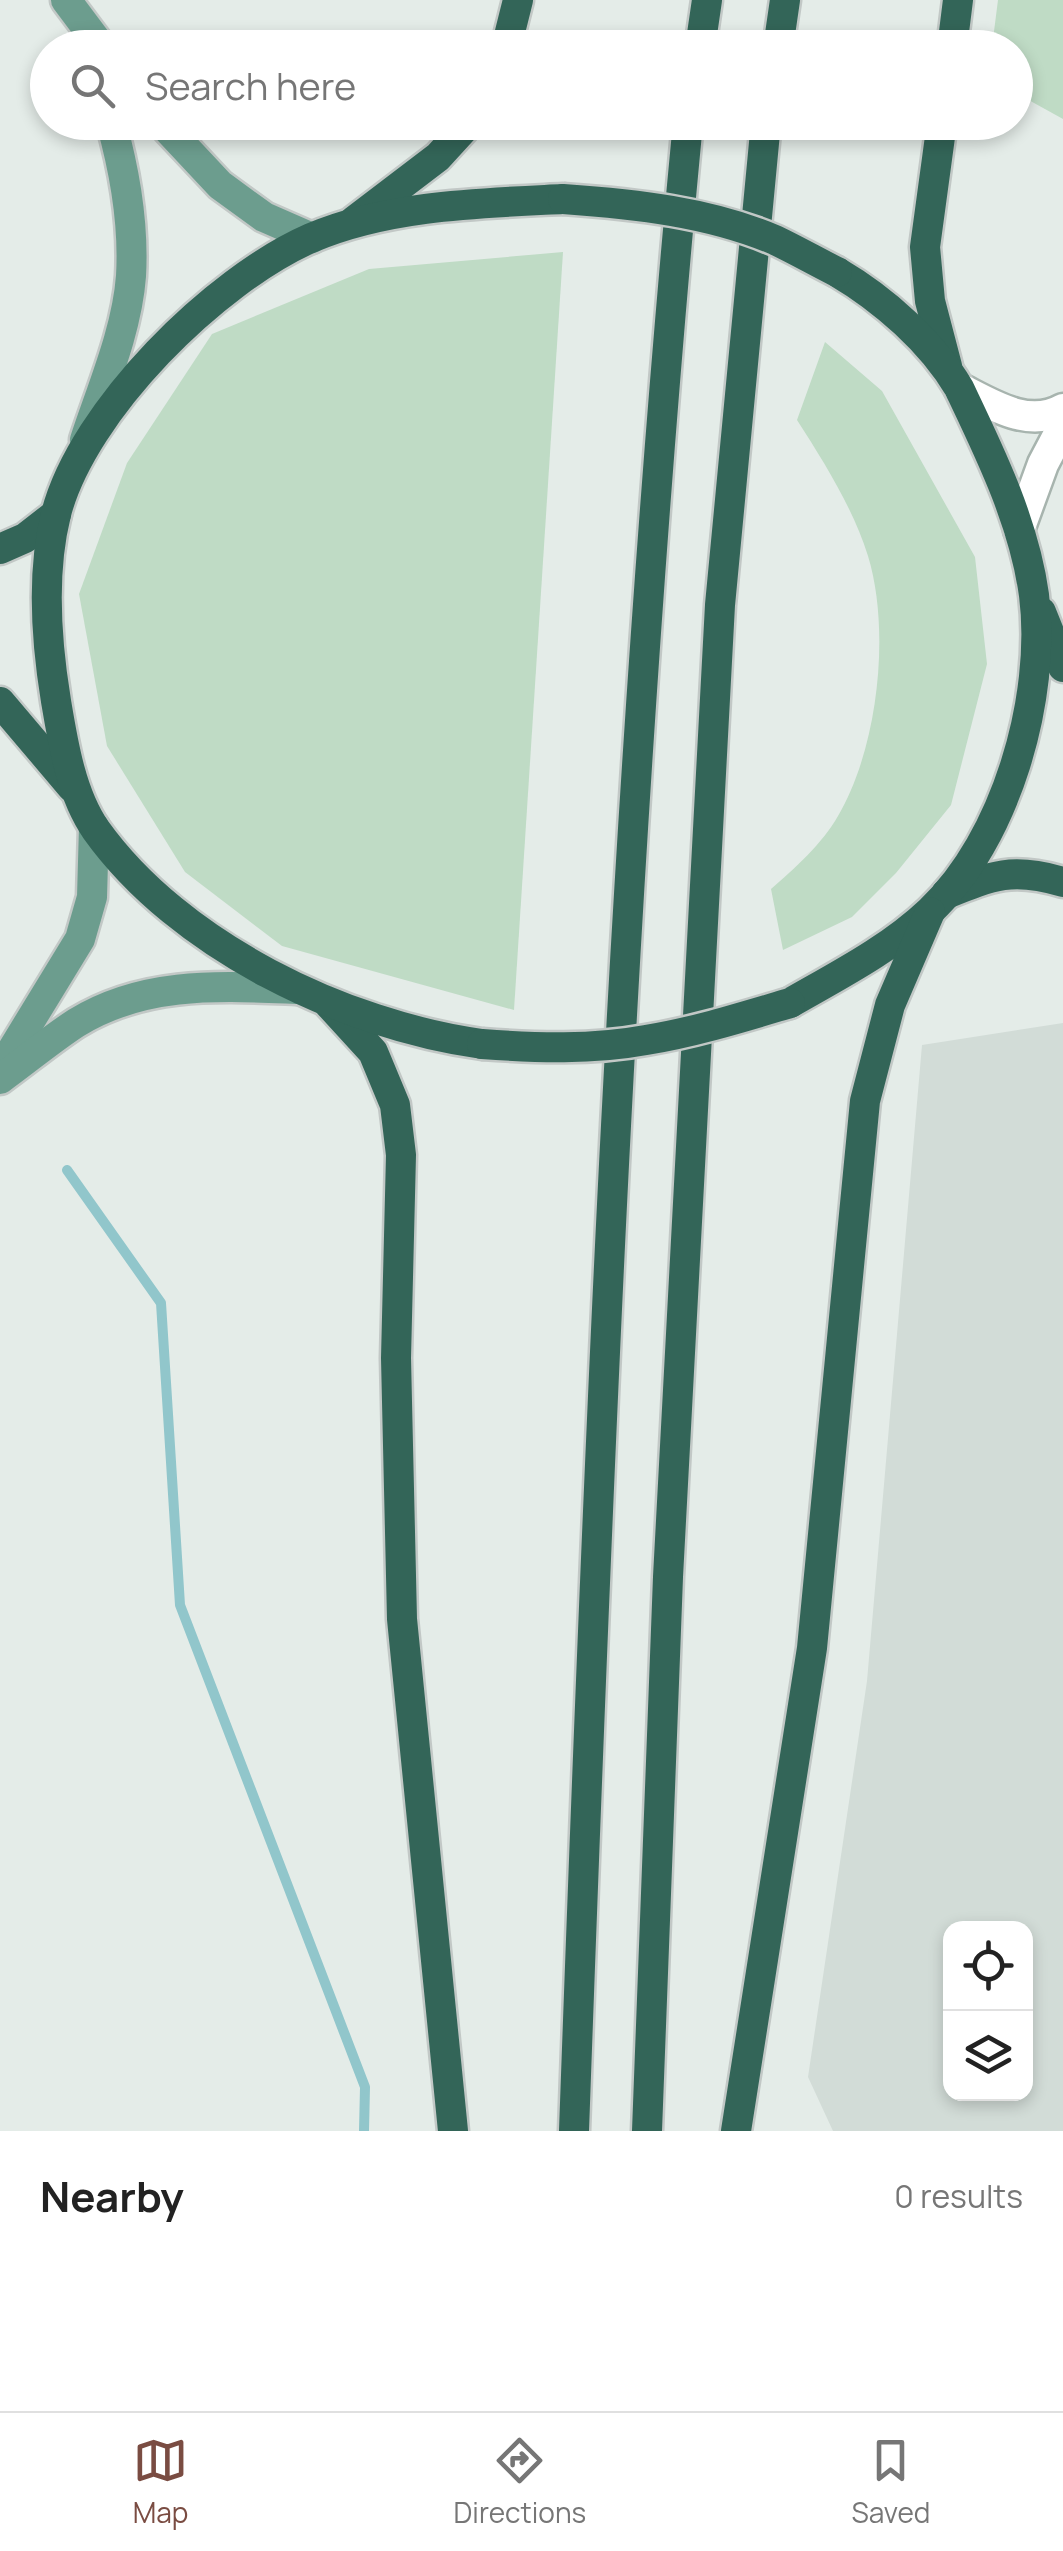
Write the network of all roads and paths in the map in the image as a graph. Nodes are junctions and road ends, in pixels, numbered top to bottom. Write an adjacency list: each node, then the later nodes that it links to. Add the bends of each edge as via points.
1 (518, 0): 7 (highway)
2 (707, 0): 8 (highway)
3 (785, 0): 9 (highway)
4 (958, 0): 10 (highway)
5 (72, 8): 6 (main road)
6 (88, 30)
7 (510, 30)
8 (703, 30)
9 (781, 30)
10 (954, 30)
11 (115, 140): 22 (main road, via 129,207 130,278)
12 (178, 140): 18 (main road, via 220,185 264,217)
13 (454, 140): 17 (highway)
14 (686, 140): 38 (highway, via 644,642 594,1555)
15 (764, 140): 39 (highway, via 720,605 668,1577)
16 (940, 140): 19 (highway, via 925,247 930,301)
17 (347, 226): 18 (highway); 19 (highway, bridge, via 486,203 564,199 707,219 774,240 838,272 897,317)
18 (312, 238): 22 (highway, via 237,281 200,312 141,372)
19 (953, 379): 20 (lane, via 1014,415 1051,416); 24 (highway)
20 (1063, 409)
21 (1063, 426): 24 (lane)
22 (82, 448): 23 (highway)
23 (56, 514): 25 (highway); 29 (highway, via 47,640)
24 (1019, 530): 26 (highway)
25 (0, 549)
26 (1034, 596): 27 (highway); 32 (highway, via 1022,747 1002,806)
27 (1063, 667)
28 (0, 702): 29 (highway)
29 (77, 793): 30 (highway)
30 (94, 827): 33 (highway, via 147,888 201,931); 35 (main road, via 92,897 80,939)
31 (1063, 882): 32 (highway, via 1031,873 990,876)
32 (937, 903): 34 (highway, bridge, via 858,964 790,1003 644,1041 547,1048 482,1044); 40 (highway, via 890,1004 865,1101 812,1648)
33 (296, 989): 34 (highway); 36 (main road, via 187,987 128,998 78,1022)
34 (327, 1001): 37 (highway, via 372,1052 395,1105 401,1155 396,1358 402,1619)
35 (0, 1070)
36 (0, 1079)
37 (453, 2131)
38 (574, 2131)
39 (647, 2131)
40 (736, 2131)

